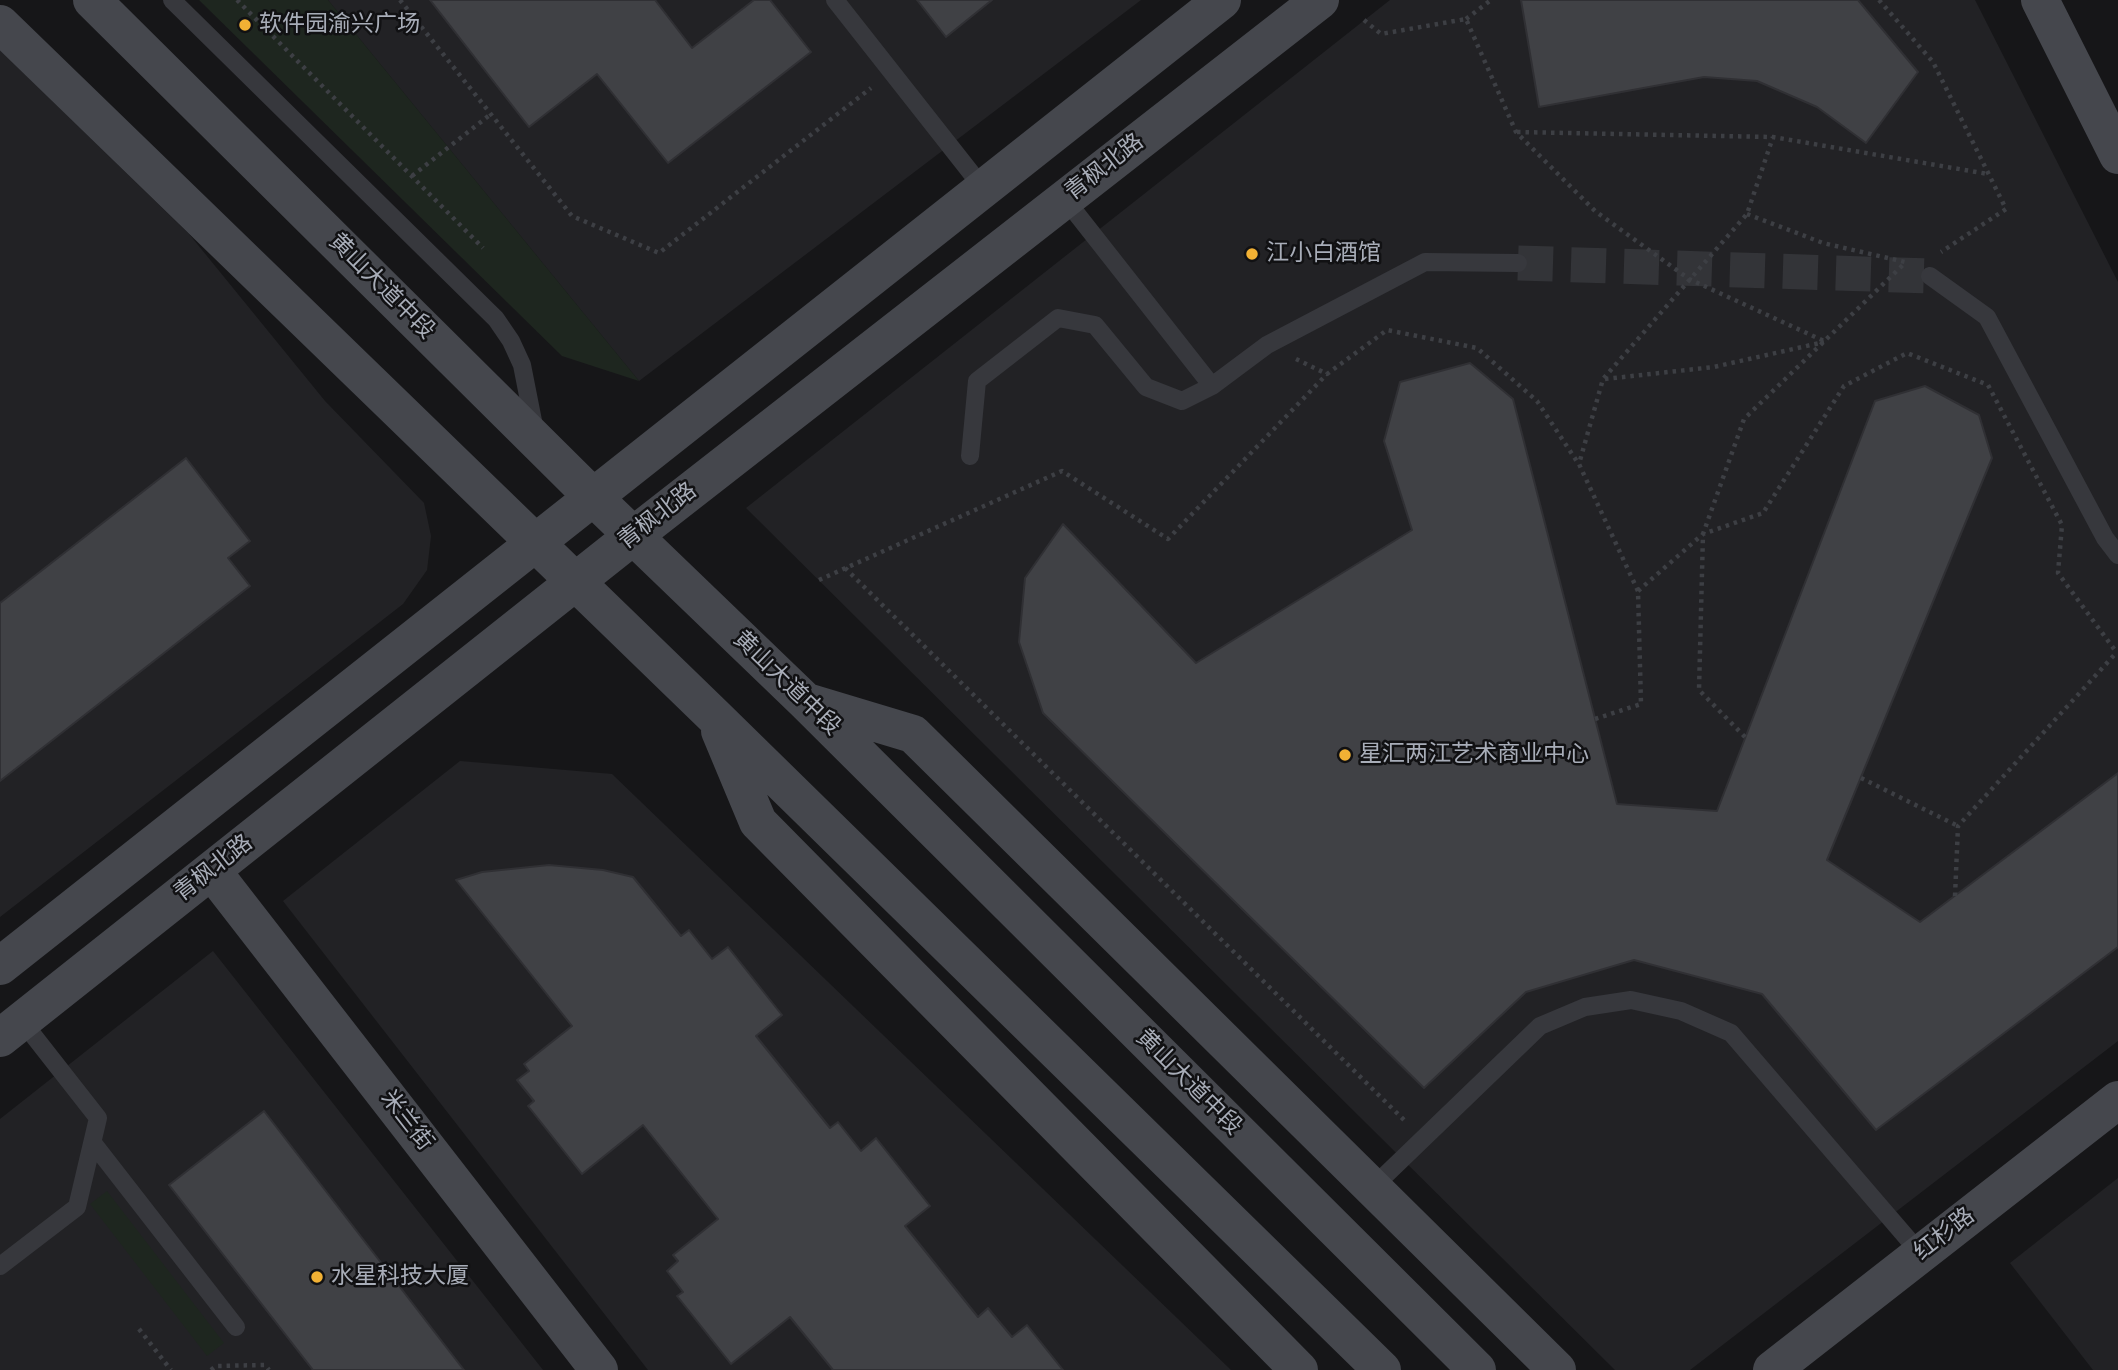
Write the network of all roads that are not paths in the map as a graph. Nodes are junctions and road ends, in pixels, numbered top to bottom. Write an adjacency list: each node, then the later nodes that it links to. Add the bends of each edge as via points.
1 (92, 0): 14 (main road, 黄山大道中段)
2 (172, 0): 14 (lane, via 496,319 522,365)
3 (835, 0): 9 (lane)
4 (1222, 0): 9 (main road)
5 (1320, 0): 10 (main road, 青枫北路)
6 (2040, 0): 8 (main road)
7 (0, 24): 19 (main road)
8 (2118, 155)
9 (983, 188): 16 (main road)
10 (1065, 199): 13 (lane); 18 (main road, 青枫北路)
11 (1518, 263): 13 (lane, via 1425,262 1267,345)
12 (1930, 276): 17 (lane, via 1987,317)
13 (1212, 386): 15 (lane, via 1182,401 1146,387 1095,324 1058,318 977,381)
14 (537, 442): 16 (main road, 黄山大道中段)
15 (970, 456)
16 (593, 497): 18 (main road, 黄山大道中段); 19 (main road)
17 (2111, 533): 20 (lane)
18 (633, 536): 21 (main road, 青枫北路); 22 (main road, 黄山大道中段)
19 (535, 543): 21 (main road); 25 (main road)
20 (2118, 555)
21 (575, 583): 23 (main road); 24 (main road, 青枫北路)
22 (804, 701): 29 (main road, via 913,734); 36 (main road, 黄山大道中段)
23 (713, 716): 34 (main road, via 758,822); 35 (main road)
24 (212, 871): 26 (main road, 青枫北路); 33 (main road, 米兰街)
25 (0, 966)
26 (11, 1029): 28 (lane, via 98,1118)
27 (2118, 1100): 30 (main road, 红杉路)
28 (93, 1143): 31 (lane, via 77,1206); 32 (lane)
29 (1373, 1187): 30 (lane, via 1540,1026 1585,1007 1631,1000 1681,1011 1731,1033); 37 (main road)
30 (1920, 1254): 38 (main road, 红杉路)
31 (0, 1266)
32 (236, 1327)
33 (599, 1370)
34 (1298, 1370)
35 (1382, 1370)
36 (1477, 1370)
37 (1557, 1370)
38 (1772, 1370)

